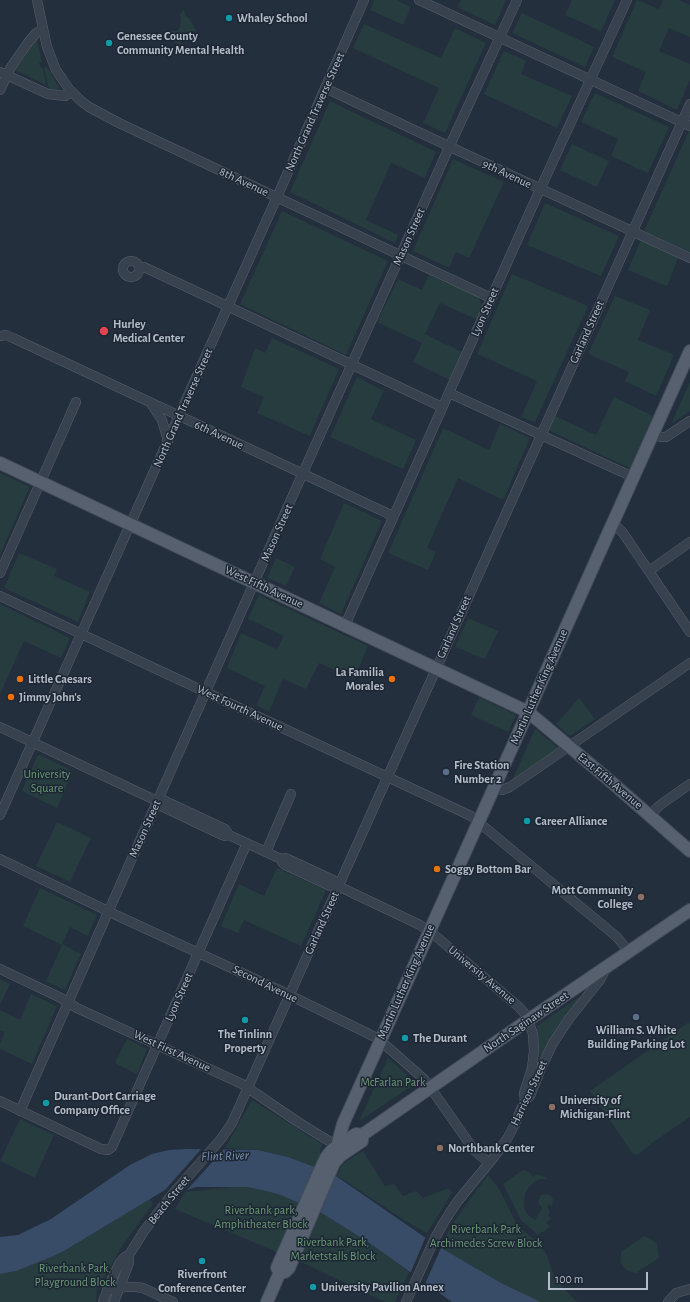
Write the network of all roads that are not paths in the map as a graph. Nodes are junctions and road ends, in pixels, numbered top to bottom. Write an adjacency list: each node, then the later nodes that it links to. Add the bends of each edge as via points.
1 (37, 0): 6 (street, 8th Avenue)
2 (364, 0): 10 (street, North Grand Traverse Street)
3 (419, 0): 7 (street)
4 (517, 0): 7 (street, Mason Street)
5 (627, 0): 9 (street, Lyon Street)
6 (43, 29): 8 (street, via 32,36); 12 (street, 8th Avenue, via 54,66)
7 (499, 38): 9 (street); 15 (street, Mason Street)
8 (4, 73): 11 (street); 12 (street, via 51,95 65,96)
9 (590, 80): 14 (street); 16 (street, Lyon Street)
10 (325, 88): 15 (street, 9th Avenue); 17 (street, North Grand Traverse Street)
11 (0, 90)
12 (71, 92): 17 (street, 8th Avenue, via 85,104 115,121)
13 (690, 104): 14 (street, Garland Street)
14 (686, 124): 18 (street, Garland Street)
15 (449, 147): 16 (street, 9th Avenue); 19 (street, Mason Street)
16 (540, 189): 18 (street, 9th Avenue); 22 (street, Lyon Street)
17 (277, 197): 19 (street, 8th Avenue); 23 (street, North Grand Traverse Street)
18 (633, 232): 20 (street, 9th Avenue); 34 (street, Garland Street)
19 (401, 256): 22 (street, 8th Avenue); 26 (street, Mason Street)
20 (690, 258)
21 (138, 267): 23 (street, via 143,266)
22 (491, 298): 27 (street, Lyon Street)
23 (228, 307): 26 (street); 31 (street, North Grand Traverse Street)
24 (0, 336): 29 (street, 6th Avenue, via 6,335)
25 (690, 351): 33 (main road, Martin Luther King Avenue)
26 (352, 365): 30 (street); 37 (street, Mason Street)
27 (449, 393): 30 (street, Lyon Street); 34 (street)
28 (76, 402): 39 (street)
29 (151, 403): 31 (street, 6th Avenue); 35 (street, via 162,420)
30 (442, 407): 40 (street, Lyon Street)
31 (179, 416): 35 (street, North Grand Traverse Street); 37 (street, 6th Avenue)
32 (690, 421): 33 (street, via 666,437)
33 (653, 434): 38 (main road, Martin Luther King Avenue)
34 (540, 435): 38 (street); 52 (street, Garland Street)
35 (168, 441): 41 (street, North Grand Traverse Street)
36 (0, 463): 39 (main road, West Fifth Avenue)
37 (303, 474): 40 (street, 6th Avenue); 46 (street, Mason Street)
38 (633, 477): 42 (main road, Martin Luther King Avenue)
39 (41, 482): 41 (main road, West Fifth Avenue); 45 (street)
40 (393, 516): 48 (street, Lyon Street)
41 (131, 524): 46 (main road, West Fifth Avenue); 50 (street, North Grand Traverse Street)
42 (612, 525): 44 (street, via 623,532); 54 (main road, Martin Luther King Avenue)
43 (690, 542): 44 (street)
44 (649, 571): 49 (street)
45 (0, 573)
46 (254, 582): 48 (main road, West Fifth Avenue); 53 (street, Mason Street)
47 (0, 596): 50 (street, West Fourth Avenue)
48 (345, 625): 52 (main road, West Fifth Avenue)
49 (690, 632)
50 (81, 634): 53 (street, West Fourth Avenue); 56 (street, North Grand Traverse Street)
51 (690, 663): 57 (street)
52 (436, 668): 54 (main road, West Fifth Avenue); 58 (street, Garland Street)
53 (206, 692): 58 (street, West Fourth Avenue); 62 (street, Mason Street)
54 (528, 712): 57 (main road, East Fifth Avenue); 60 (main road, Martin Luther King Avenue)
55 (0, 727): 56 (street, University Avenue)
56 (33, 742): 62 (street, University Avenue); 64 (street, North Grand Traverse Street)
57 (569, 747): 60 (street, via 506,789); 63 (main road, East Fifth Avenue)
58 (387, 777): 65 (street, West Fourth Avenue, via 467,814); 70 (street, Garland Street)
59 (690, 784): 63 (street)
60 (494, 788): 65 (main road, Martin Luther King Avenue)
61 (291, 794): 68 (street)
62 (157, 801): 66 (street, University Avenue, via 161,806 222,835 229,835); 72 (street, Mason Street)
63 (650, 815): 67 (main road, East Fifth Avenue)
64 (0, 816)
65 (478, 822): 73 (main road, Martin Luther King Avenue); 75 (street, West Fourth Avenue, via 617,937)
66 (247, 843): 68 (street, University Avenue); 74 (street, Lyon Street)
67 (690, 851)
68 (266, 852): 70 (street, University Avenue, via 281,859 285,865 332,886)
69 (0, 859): 72 (street, Second Avenue)
70 (338, 886): 73 (street, University Avenue); 78 (street, Garland Street)
71 (690, 910): 75 (main road, North Saginaw Street)
72 (108, 911): 74 (street, Second Avenue); 79 (street, Mason Street)
73 (429, 931): 80 (street, University Avenue, via 519,1007); 81 (main road, Martin Luther King Avenue)
74 (199, 952): 78 (street, Second Avenue); 82 (street, Lyon Street)
75 (629, 952): 76 (main road, North Saginaw Street)
76 (604, 968): 80 (main road, North Saginaw Street); 85 (street, Harrison Street, via 600,980 558,1035 530,1096)
77 (0, 969): 79 (street, West First Avenue)
78 (290, 996): 81 (street, Second Avenue); 83 (street, Garland Street)
79 (68, 1002): 82 (street, West First Avenue); 87 (street, Mason Street)
80 (528, 1020): 84 (main road, North Saginaw Street); 85 (street, University Avenue, via 533,1034 534,1052 524,1093)
81 (380, 1040): 84 (street, Second Avenue); 89 (main road, Martin Luther King Avenue, via 342,1124)
82 (158, 1045): 83 (street, West First Avenue); 87 (street, Lyon Street, via 109,1150 101,1149)
83 (248, 1087): 88 (street, Garland Street, via 228,1129); 89 (street, West First Avenue)
84 (431, 1088): 89 (main road, North Saginaw Street, via 362,1135 356,1134); 90 (street, Second Avenue, via 474,1150)
85 (525, 1100): 90 (street, Harrison Street, via 511,1132)
86 (0, 1101): 87 (street)
87 (20, 1111)
88 (213, 1148): 91 (street, Beach Street, via 176,1190)
89 (339, 1150): 98 (main road, via 328,1154 326,1168 294,1242 278,1266 280,1272)
90 (489, 1163): 99 (street, Harrison Street, via 453,1209 435,1238)
91 (129, 1255): 92 (street, Beach Street, via 129,1263); 94 (street, Beach Street, via 120,1262)
92 (119, 1288): 94 (street); 96 (street, Beach Street); 97 (street, via 140,1288)
93 (690, 1289): 100 (street, via 676,1293)
94 (107, 1290): 95 (street, Beach Street)
95 (104, 1302)
96 (114, 1302)
97 (173, 1302)
98 (267, 1302)
99 (406, 1302)
100 (668, 1302)

